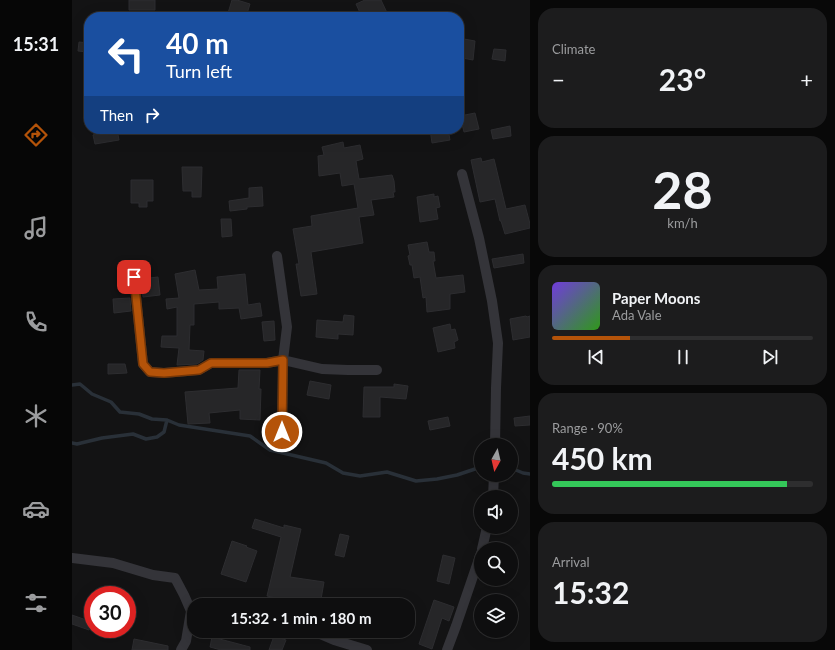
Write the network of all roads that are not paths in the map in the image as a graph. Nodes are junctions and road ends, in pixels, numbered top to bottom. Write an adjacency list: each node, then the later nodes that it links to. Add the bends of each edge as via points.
1 (462, 174): 7 (street, via 479,238 498,343)
2 (277, 256): 4 (street, via 287,327)
3 (134, 277): 4 (street, via 143,364 150,372 199,370 211,363 267,363)
4 (283, 360): 5 (street, via 322,370); 6 (street)
5 (377, 370)
6 (282, 432)
7 (495, 438)
8 (72, 558): 10 (street, via 113,563 153,575 175,578)
9 (474, 573): 15 (street)
10 (187, 601)
11 (187, 636): 13 (street)
12 (330, 638): 14 (street)
13 (181, 650)
14 (367, 650)
15 (447, 650)

